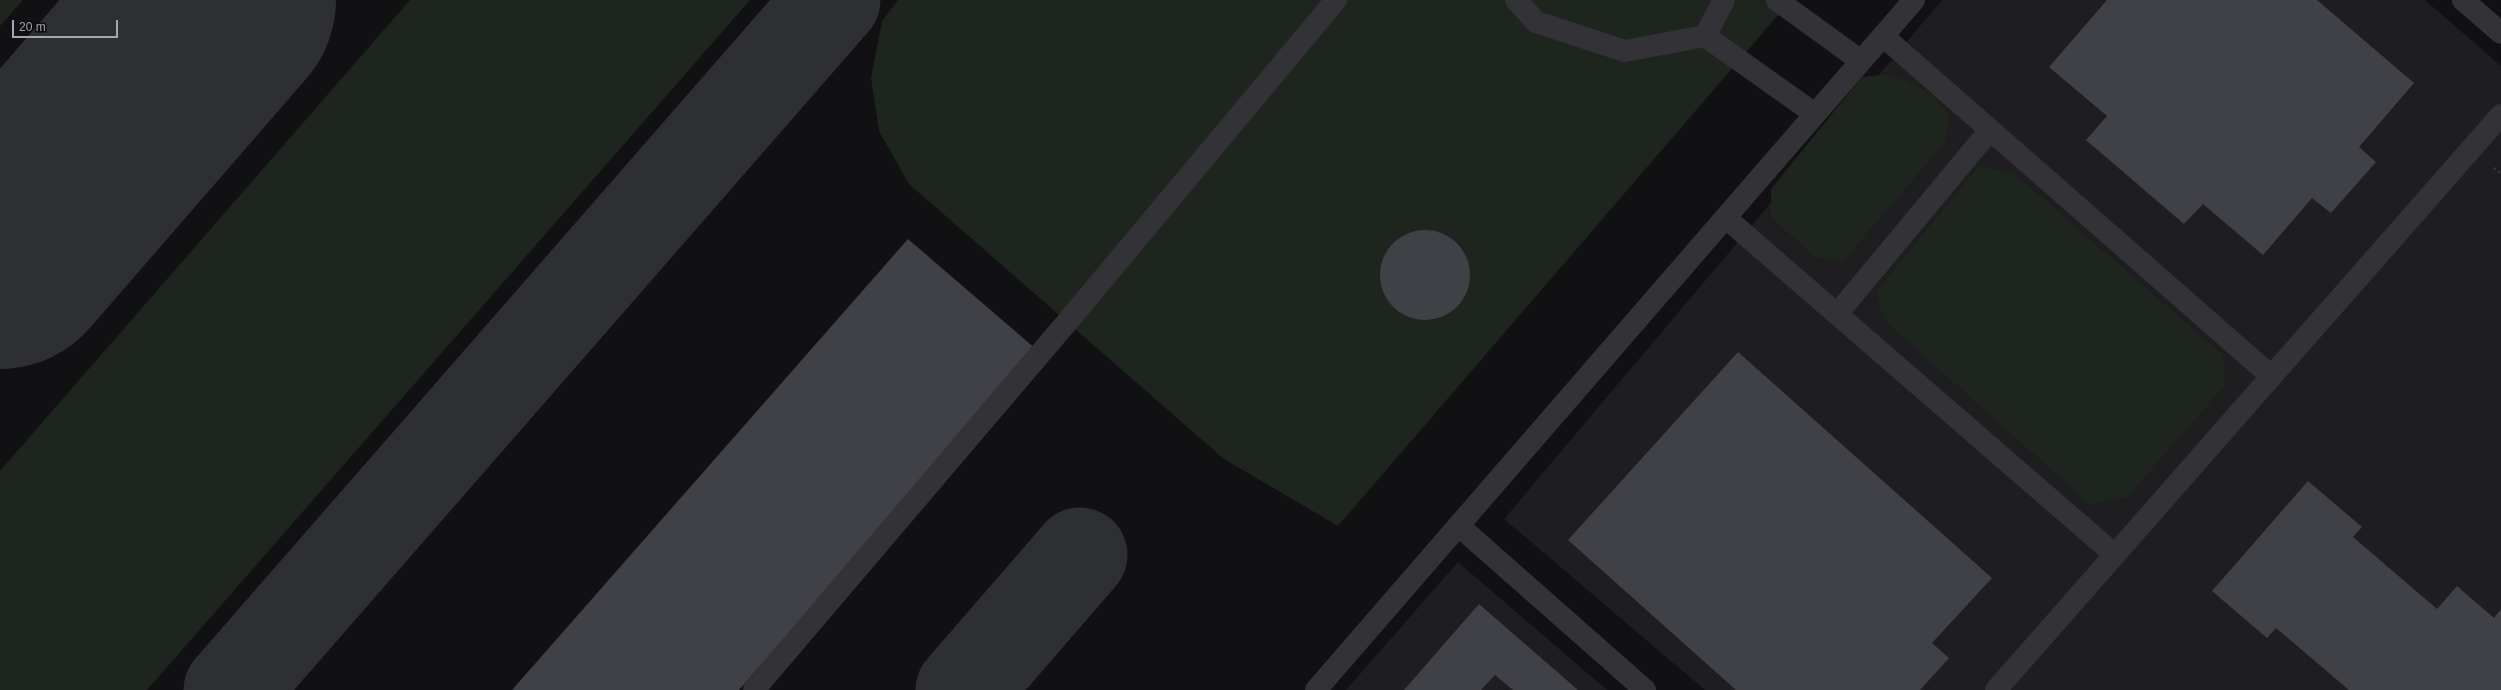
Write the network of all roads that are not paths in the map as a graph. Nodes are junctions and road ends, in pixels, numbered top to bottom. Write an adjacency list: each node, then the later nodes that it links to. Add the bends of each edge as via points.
1 (1336, 0): 19 (street, via 1063,327)
2 (1516, 0): 8 (street, via 1536,22 1626,51)
3 (1724, 0): 8 (street)
4 (1776, 0): 10 (street)
5 (1914, 0): 9 (street)
6 (2463, 0): 7 (street)
7 (2501, 33)
8 (1705, 36): 11 (street)
9 (1883, 36): 10 (street); 13 (street)
10 (1861, 61): 11 (street)
11 (1815, 114): 14 (street)
12 (2501, 115): 16 (street)
13 (1990, 130): 15 (street); 16 (street)
14 (1726, 218): 15 (street); 17 (street)
15 (1837, 314): 18 (street)
16 (2271, 376): 18 (street)
17 (1459, 526): 20 (street); 21 (street)
18 (2115, 555): 22 (street)
19 (754, 690)
20 (1316, 690)
21 (1645, 690)
22 (1996, 690)

